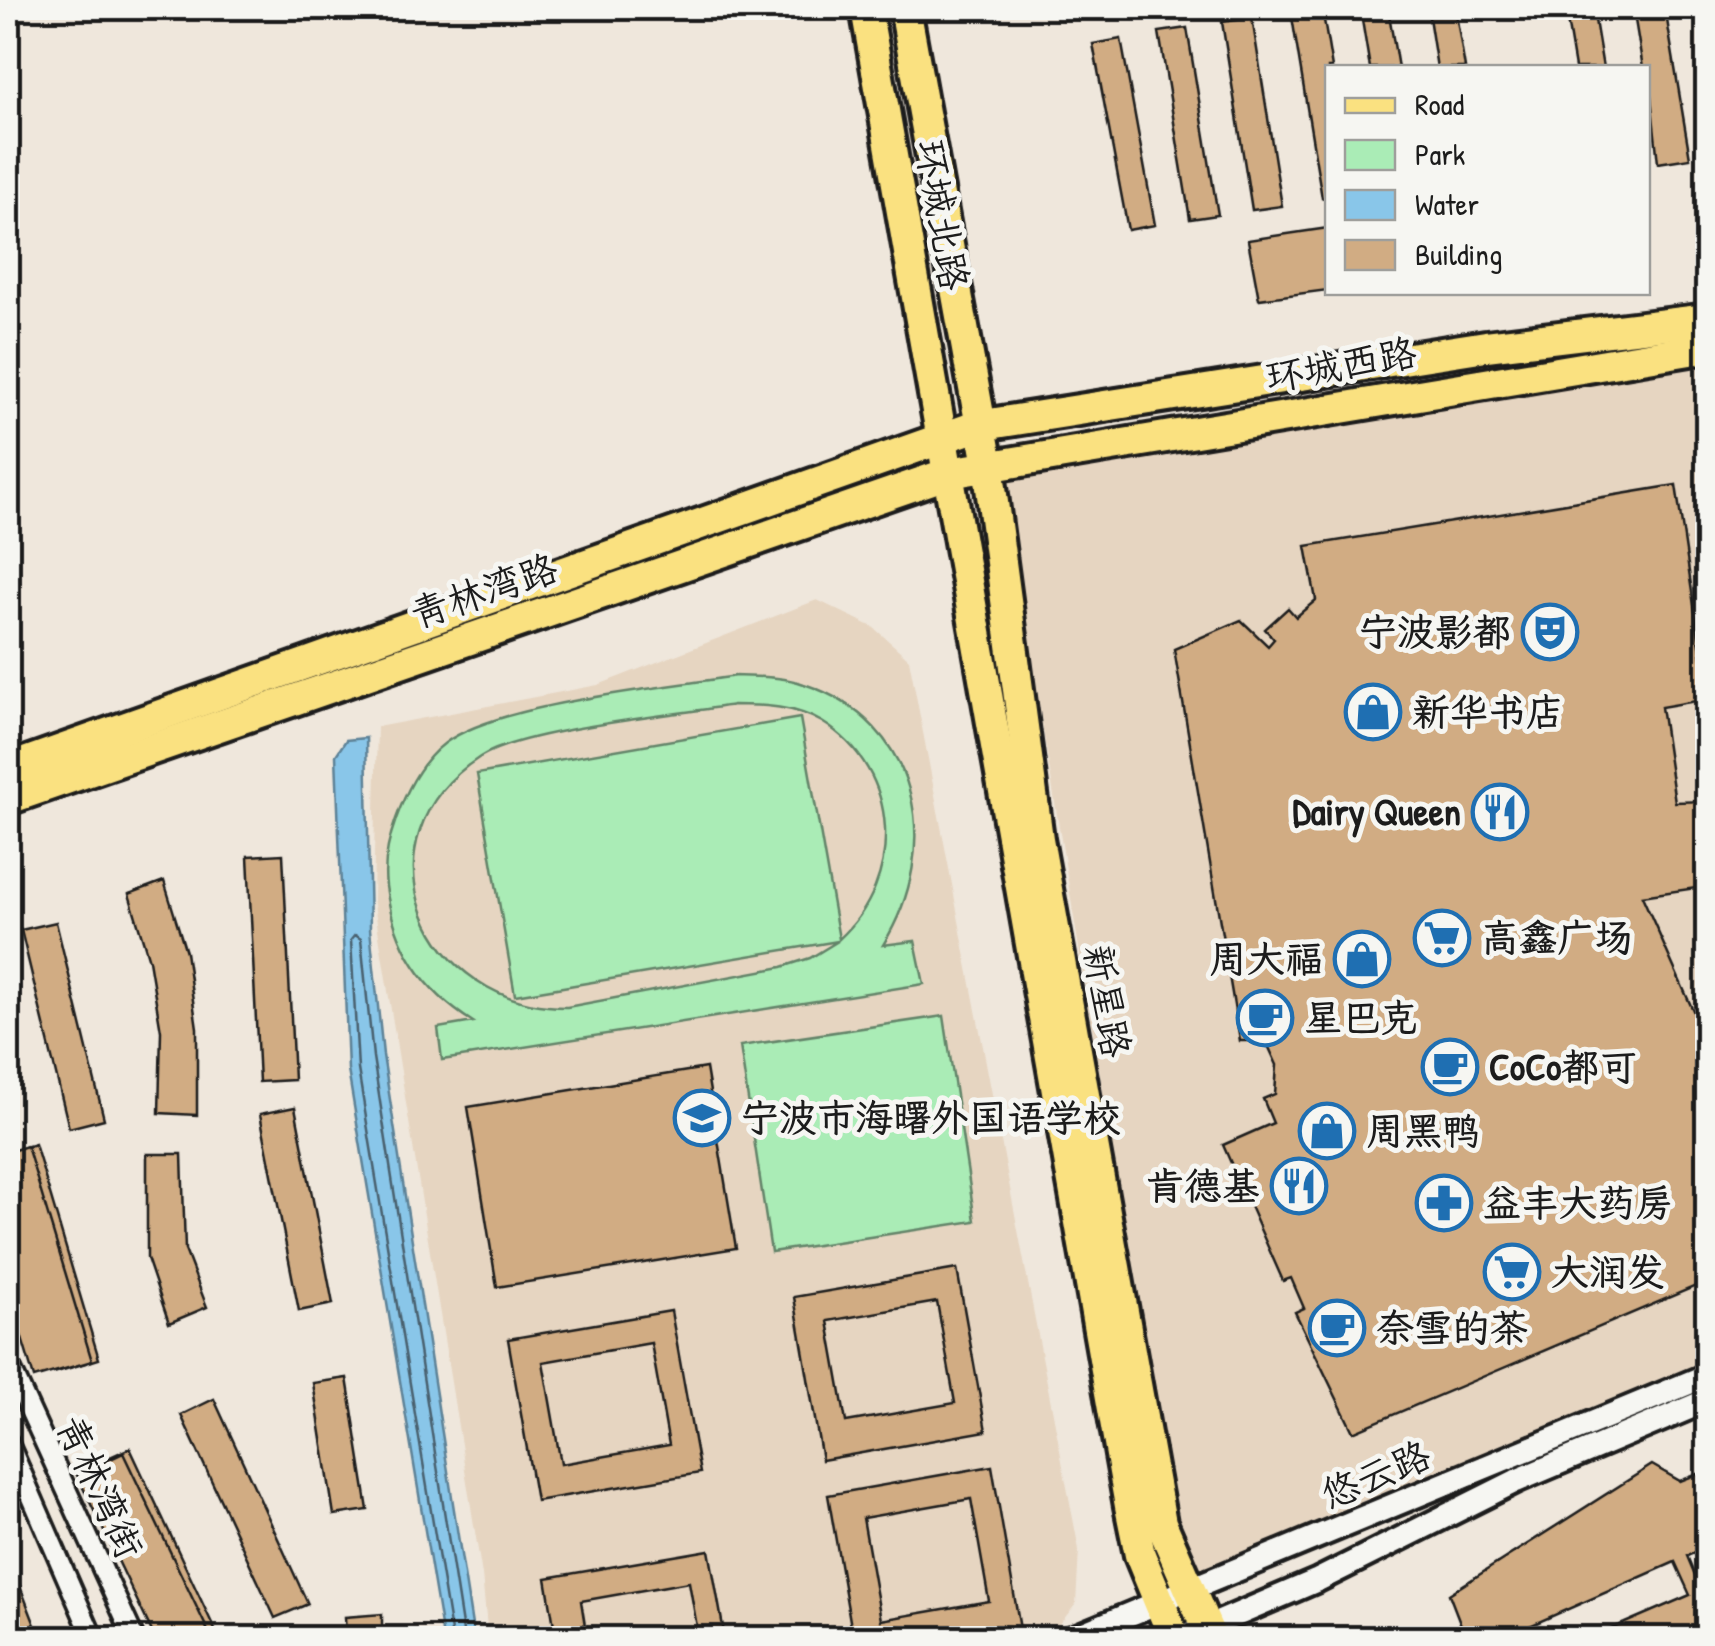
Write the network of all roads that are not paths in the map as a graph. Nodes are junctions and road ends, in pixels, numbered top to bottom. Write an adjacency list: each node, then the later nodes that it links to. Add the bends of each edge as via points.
1 (866, 8): 6 (main road, 环城北路)
2 (905, 8): 5 (main road, 环城北路)
3 (1708, 318): 5 (main road, 青林湾路)
4 (1708, 347): 7 (main road, 环城西路)
5 (978, 426): 6 (main road, 青林湾路); 7 (main road, 新星路)
6 (940, 436): 8 (main road, 新星路); 9 (main road, 青林湾路)
7 (988, 465): 8 (main road, 青林湾路); 15 (main road, 新星路, via 1069,1018 1161,1524)
8 (949, 473): 10 (main road, 青林湾路); 16 (main road, 新星路, via 1130,1506)
9 (8, 768)
10 (8, 799)
11 (8, 1362): 19 (street, 青林湾街)
12 (1708, 1375): 15 (street, 悠云路)
13 (1708, 1400): 17 (street, 悠云路, via 1516,1481)
14 (8, 1442): 18 (street, 青林湾街)
15 (1189, 1591): 16 (street, 悠云路); 17 (main road, 新星路)
16 (1160, 1604): 20 (street, 悠云路); 21 (main road, 新星路)
17 (1199, 1635)
18 (92, 1638)
19 (134, 1638)
20 (1072, 1638)
21 (1174, 1638)

